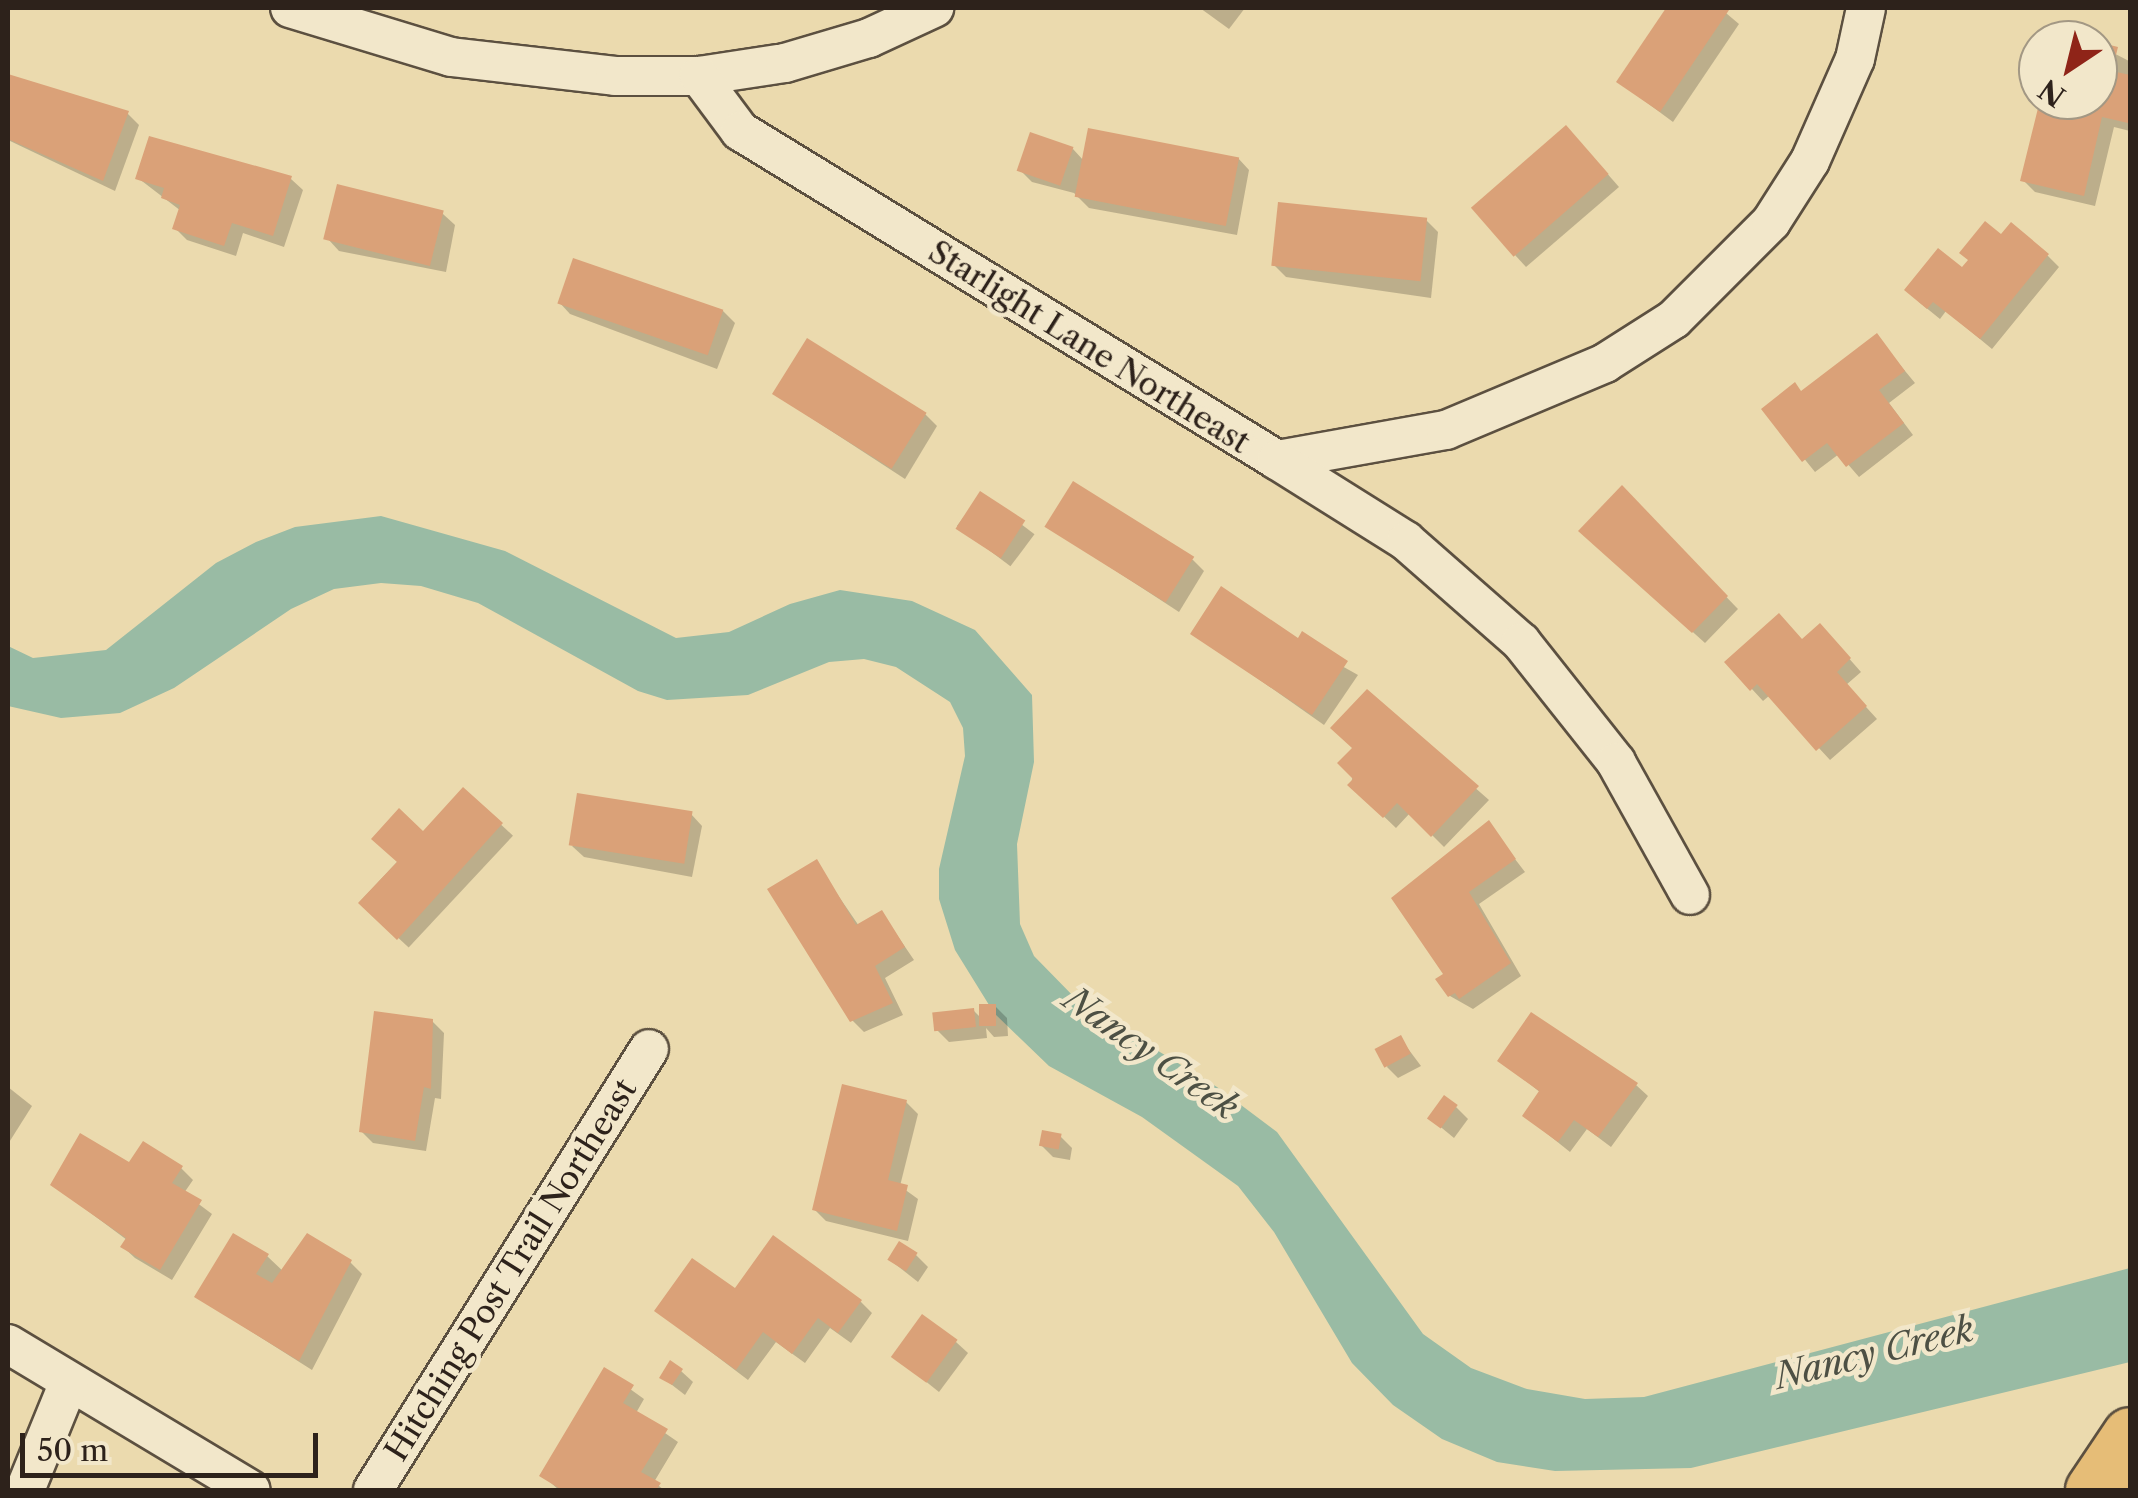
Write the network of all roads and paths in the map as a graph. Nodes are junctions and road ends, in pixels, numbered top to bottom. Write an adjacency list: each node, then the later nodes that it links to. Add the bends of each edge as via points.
1 (290, 8): 4 (street, via 451,58 531,71)
2 (934, 8): 4 (street, via 869,38 786,63)
3 (1866, 8): 5 (street, Starlight Lane Northeast, via 1855,59 1810,161 1771,222 1674,319 1605,363 1484,417 1355,451)
4 (699, 76): 5 (street, Starlight Lane Northeast, via 740,131)
5 (1276, 460): 6 (street, via 1406,541 1521,642 1616,762)
6 (1690, 895)
7 (649, 1048): 13 (street, Hitching Post Trail Northeast)
8 (8, 1344): 9 (street)
9 (69, 1382): 11 (street); 12 (street)
10 (2130, 1436): 14 (highway)
11 (25, 1490)
12 (251, 1490)
13 (373, 1490)
14 (2093, 1490)

